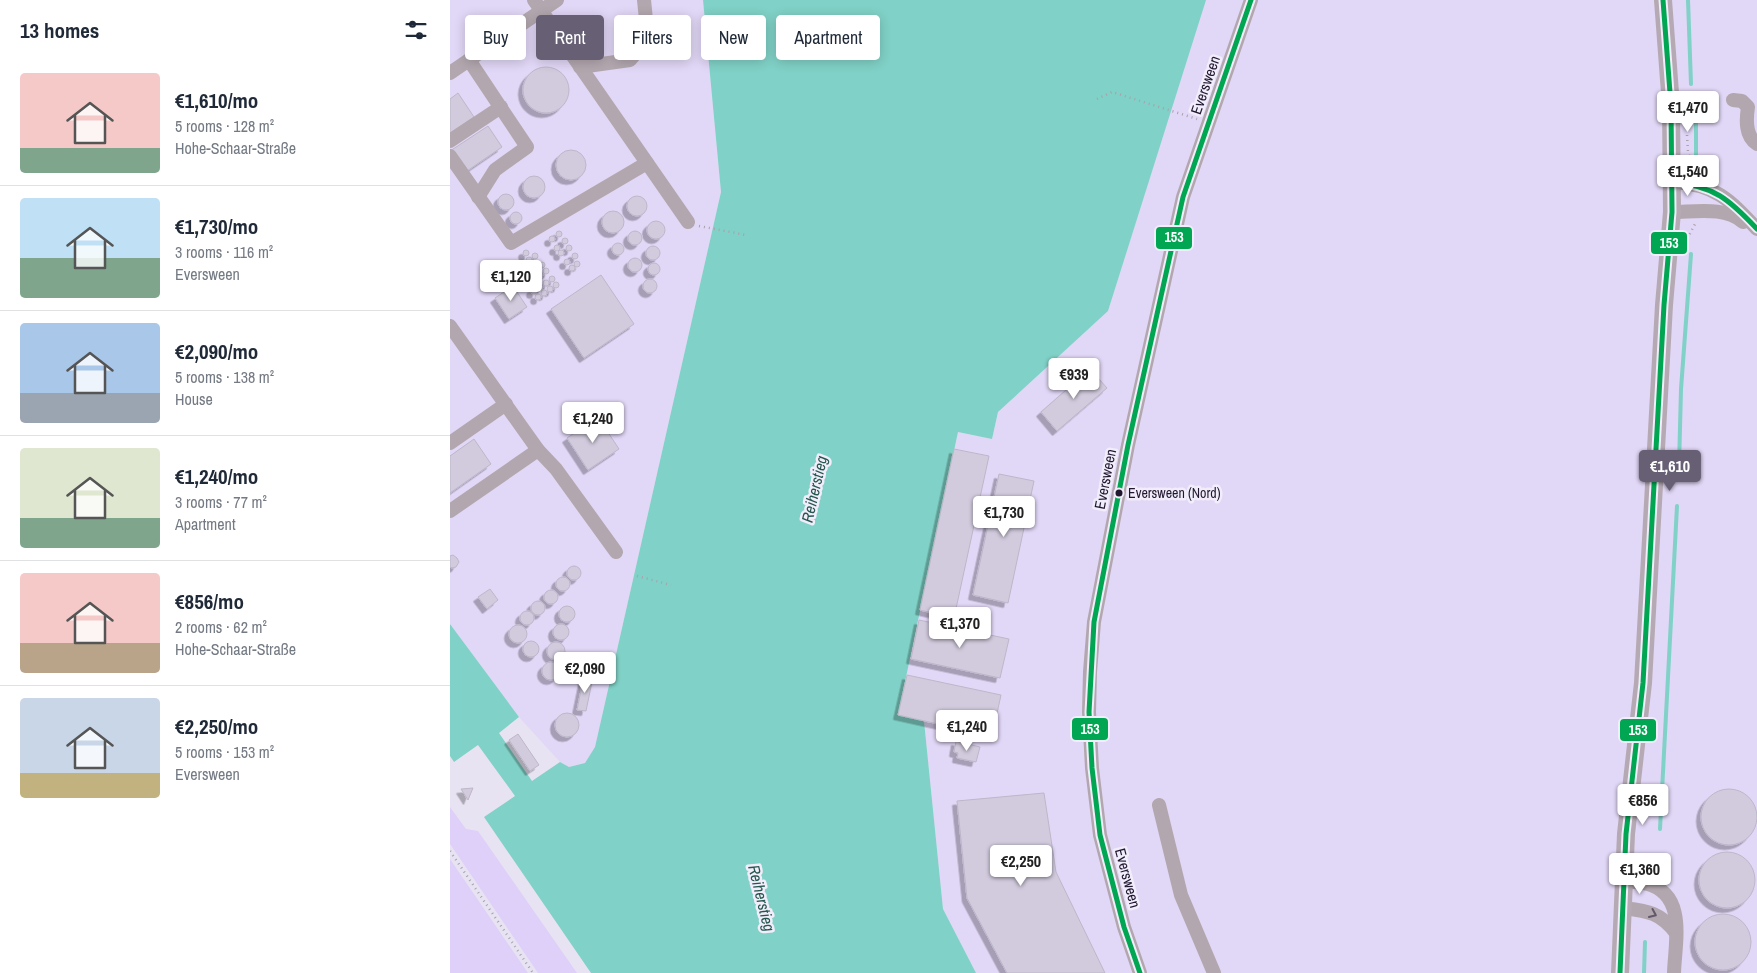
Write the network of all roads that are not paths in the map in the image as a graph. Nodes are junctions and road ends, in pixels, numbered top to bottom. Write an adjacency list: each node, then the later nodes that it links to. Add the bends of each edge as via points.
1 (557, 0): 5 (street)
2 (644, 0): 8 (street, via 648,39 630,60)
3 (1251, 0): 33 (street, Eversween, via 1183,197 1094,622 1089,712 1100,835 1121,918)
4 (1663, 0): 17 (main road, via 1671,106)
5 (538, 5): 6 (street); 8 (street)
6 (525, 15)
7 (469, 60): 9 (street); 11 (street)
8 (580, 67): 16 (street)
9 (450, 73)
10 (1733, 100): 12 (street, via 1742,101)
11 (500, 108): 13 (street); 18 (street, via 527,147 495,170)
12 (1752, 111): 14 (street, via 1746,126)
13 (450, 141)
14 (1757, 144)
15 (450, 156): 18 (street)
16 (647, 163): 18 (street, via 511,243); 20 (street)
17 (1672, 182): 19 (main road); 21 (street, via 1704,186 1724,196)
18 (478, 196)
19 (1672, 212): 22 (street, via 1730,214); 30 (main road, via 1642,683)
20 (693, 224)
21 (1757, 229)
22 (1757, 234)
23 (450, 326): 24 (street)
24 (506, 404): 25 (street); 26 (street)
25 (450, 444)
26 (538, 450): 27 (street); 28 (street)
27 (450, 511)
28 (616, 552)
29 (1160, 805): 34 (street, via 1181,895)
30 (1624, 881): 31 (main road); 32 (street, via 1646,883 1666,895 1675,910)
31 (1623, 908): 32 (street, one-way to 32, via 1650,912 1665,920); 35 (main road)
32 (1676, 933): 36 (street)
33 (1140, 973)
34 (1214, 973)
35 (1620, 973)
36 (1674, 973)

